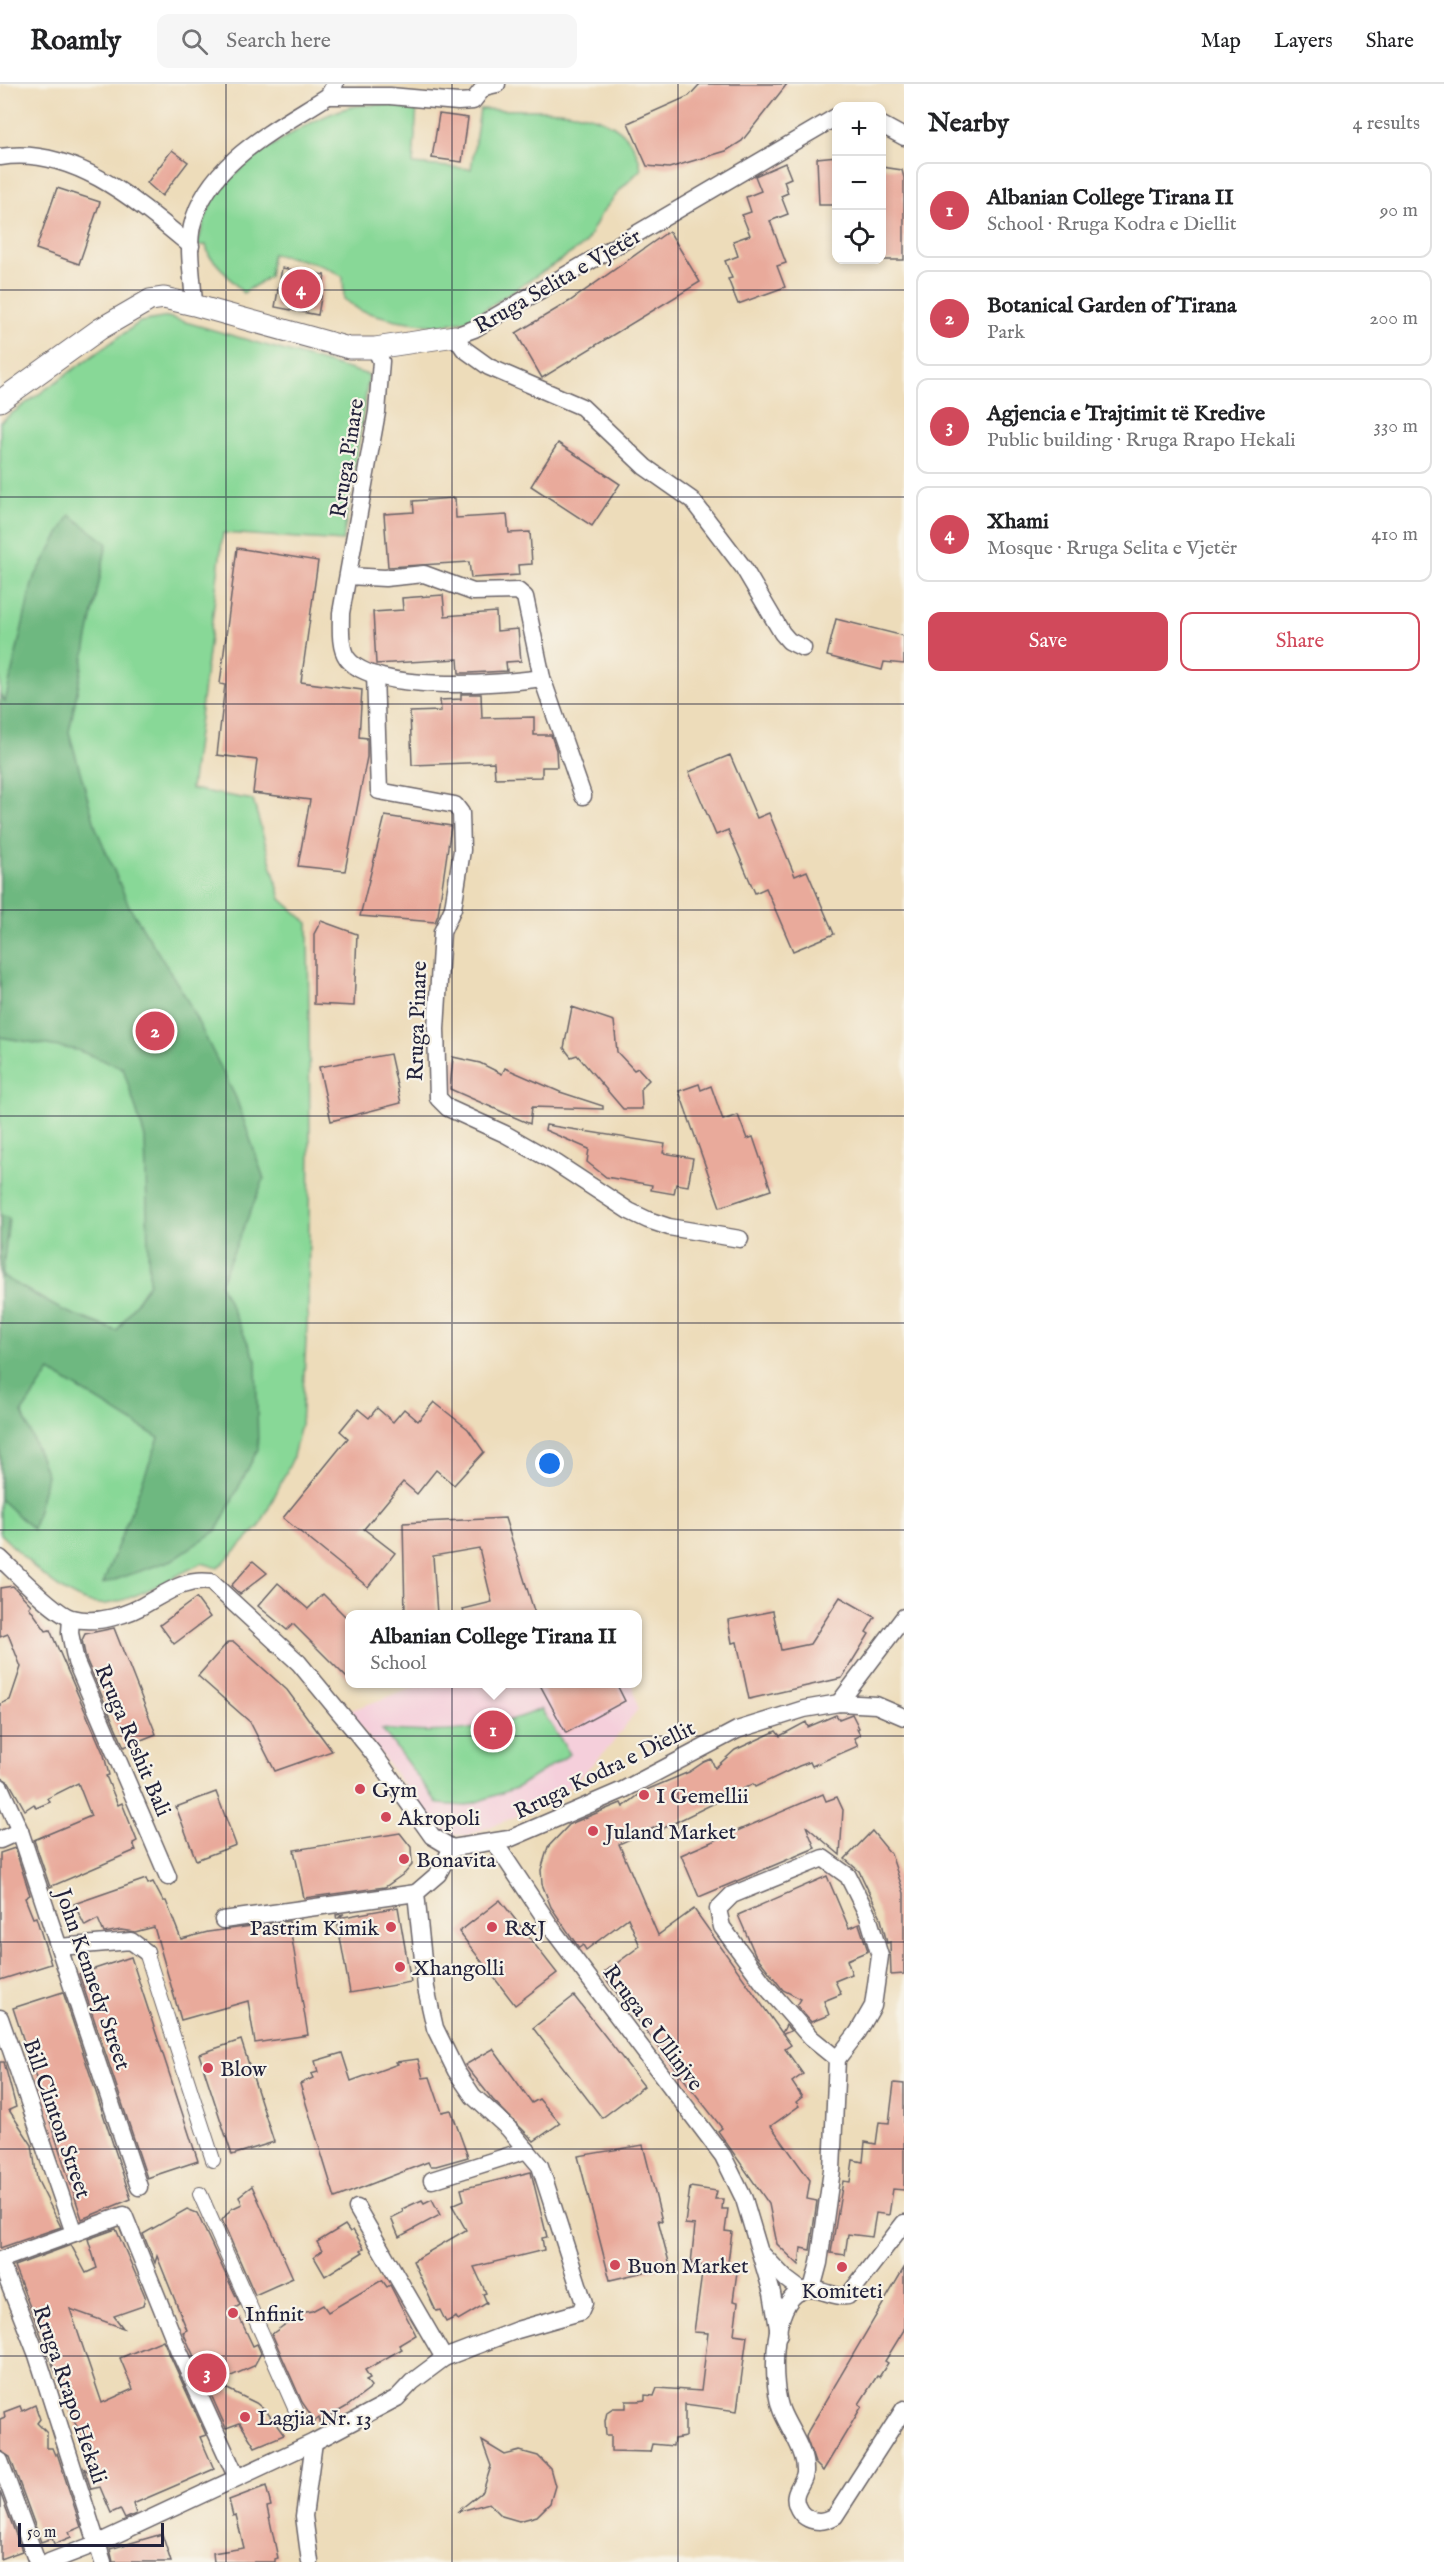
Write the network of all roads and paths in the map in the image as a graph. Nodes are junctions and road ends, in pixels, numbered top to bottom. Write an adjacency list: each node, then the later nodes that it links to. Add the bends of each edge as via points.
1 (497, 84): 2 (street, via 484,87 473,101 458,102)
2 (332, 90): 7 (street, via 239,153 203,199 192,227)
3 (832, 120): 9 (street, Rruga Selita e Vjetër, via 483,324)
4 (886, 127): 5 (street)
5 (904, 137)
6 (0, 157): 7 (street, via 43,156 66,164 127,194)
7 (191, 246): 8 (street)
8 (194, 305): 10 (street, Rruga Selita e Vjetër, via 326,343); 11 (street, Rruga Selita e Vjetër, via 164,298 150,300 100,329)
9 (455, 336): 10 (street, Rruga Selita e Vjetër); 13 (street, via 464,349 489,367 582,408 645,466 692,500 743,567 782,633)
10 (375, 348): 12 (street, Rruga Pinare, via 381,361 377,412)
11 (0, 401)
12 (348, 576): 14 (street, Rruga Pinare, via 341,613 346,657 358,669); 15 (street, via 424,574 473,592 518,591 525,597)
13 (803, 648)
14 (375, 675): 15 (street, Rruga Pinare, via 395,681 457,684); 17 (street, Rruga Pinare, via 380,791 455,805 461,813 462,850 453,908 442,932 436,1029 438,1098 448,1108 556,1163 629,1212 669,1227)
15 (542, 678): 16 (street)
16 (583, 796)
17 (740, 1239)
18 (0, 1558): 20 (street)
19 (904, 1617): 21 (street)
20 (71, 1618): 27 (street, via 105,1619 137,1610 179,1584 211,1582 299,1663 373,1753 432,1836); 28 (street, Rruga Reshit Bali, via 76,1662)
21 (839, 1703): 22 (street, Rruga Kodra e Diellit, via 876,1705); 26 (street, Rruga Kodra e Diellit, via 804,1708 737,1730 623,1790)
22 (904, 1717)
23 (0, 1787): 24 (street, John Kennedy Street)
24 (20, 1831): 25 (street); 31 (street, John Kennedy Street)
25 (0, 1840)
26 (495, 1843): 27 (street, Rruga Kodra e Diellit); 43 (street, Rruga e Ullinjve, via 555,1933 723,2156 744,2199)
27 (452, 1848): 29 (street, via 438,1874)
28 (168, 1877)
29 (416, 1893): 30 (street); 35 (street, via 426,1988 435,2028 473,2096)
30 (222, 1920)
31 (59, 1947): 32 (street, via 131,1941); 38 (street, John Kennedy Street)
32 (146, 1952): 36 (street)
33 (0, 2018): 42 (street, Bill Clinton Street)
34 (837, 2059): 34 (street, via 873,2006 880,1956 868,1916 848,1876 823,1858 732,1895 718,1909 722,1927 764,1984 811,2038); 45 (street, via 832,2170 819,2263)
35 (527, 2150): 37 (street); 47 (street, via 540,2166 584,2303 580,2312 517,2330)
36 (213, 2160)
37 (432, 2180)
38 (140, 2187)
39 (200, 2194): 49 (street)
40 (357, 2208): 47 (street)
41 (904, 2223): 45 (street, via 848,2296)
42 (74, 2233): 44 (street); 52 (street, via 124,2215 179,2351)
43 (758, 2248): 45 (street, Rruga e Ullinjve, via 772,2265); 46 (street, Rruga e Ullinjve)
44 (0, 2261): 53 (street, Rruga Rrapo Hekali, via 37,2355)
45 (807, 2290): 46 (street, via 789,2301 783,2310)
46 (779, 2334): 48 (street, via 775,2388 801,2455 805,2474 796,2491 797,2507 802,2514 816,2521 835,2516)
47 (444, 2358): 50 (street, via 397,2398)
48 (904, 2409)
49 (299, 2417)
50 (314, 2442): 52 (street); 57 (street, via 304,2516)
51 (0, 2461): 54 (street)
52 (236, 2476): 53 (street)
53 (98, 2543): 55 (street); 56 (street, Rruga Rrapo Hekali)
54 (37, 2562)
55 (49, 2562)
56 (103, 2562)
57 (310, 2562)

